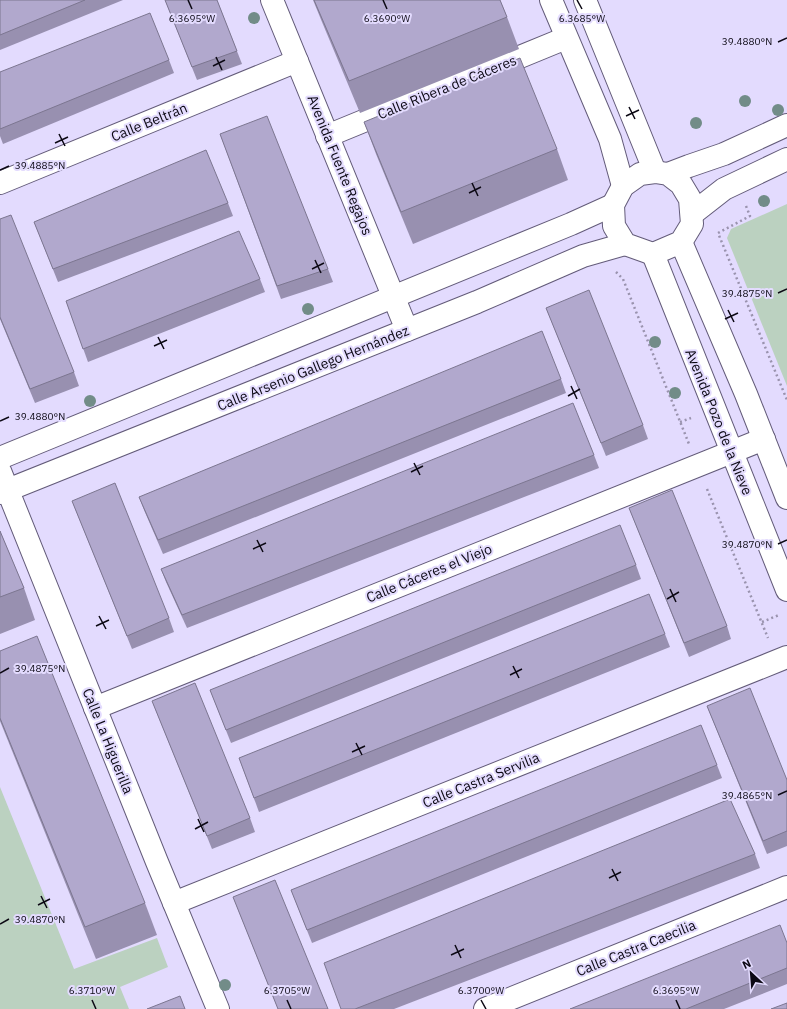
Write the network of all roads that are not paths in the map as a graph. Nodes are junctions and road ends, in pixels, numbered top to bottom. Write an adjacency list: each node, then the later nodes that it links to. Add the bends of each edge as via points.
1 (272, 0): 5 (street, Avenida Fuente Regajos)
2 (551, 0): 4 (street)
3 (585, 0): 9 (street)
4 (566, 38): 7 (street, Calle Ribera de Cáceres); 11 (street, via 610,139)
5 (297, 61): 7 (street, Avenida Fuente Regajos); 10 (street, Calle Beltrán)
6 (787, 125): 9 (street, via 724,154)
7 (327, 136): 17 (street, Avenida Fuente Regajos)
8 (787, 159): 13 (street, via 724,189)
9 (662, 173): 11 (street, via 640,174); 13 (street, via 681,184 690,198)
10 (0, 182)
11 (623, 186): 12 (street)
12 (613, 206): 15 (street, via 614,226); 17 (street)
13 (692, 214): 14 (street, via 692,224)
14 (682, 242): 16 (street); 19 (street)
15 (625, 244): 16 (street); 18 (street, Calle Arsenio Gallego Hernández, via 583,256)
16 (653, 254): 20 (street, Avenida Pozo de la Nieve)
17 (394, 297): 18 (street, Avenida Fuente Regajos); 21 (street)
18 (408, 330): 22 (street, Calle Arsenio Gallego Hernández)
19 (764, 439): 20 (street, Calle Cáceres el Viejo); 23 (street)
20 (731, 452): 24 (street, Avenida Pozo de la Nieve); 26 (street, Calle Cáceres el Viejo)
21 (0, 458)
22 (2, 485): 26 (street, Calle La Higuerilla)
23 (787, 498)
24 (787, 590)
25 (782, 659): 28 (street, Calle Castra Servilia)
26 (95, 708): 28 (street, Calle La Higuerilla)
27 (787, 887): 30 (street, Calle Castra Caecilia)
28 (174, 904): 29 (street, Calle La Higuerilla)
29 (218, 1009)
30 (485, 1009)

